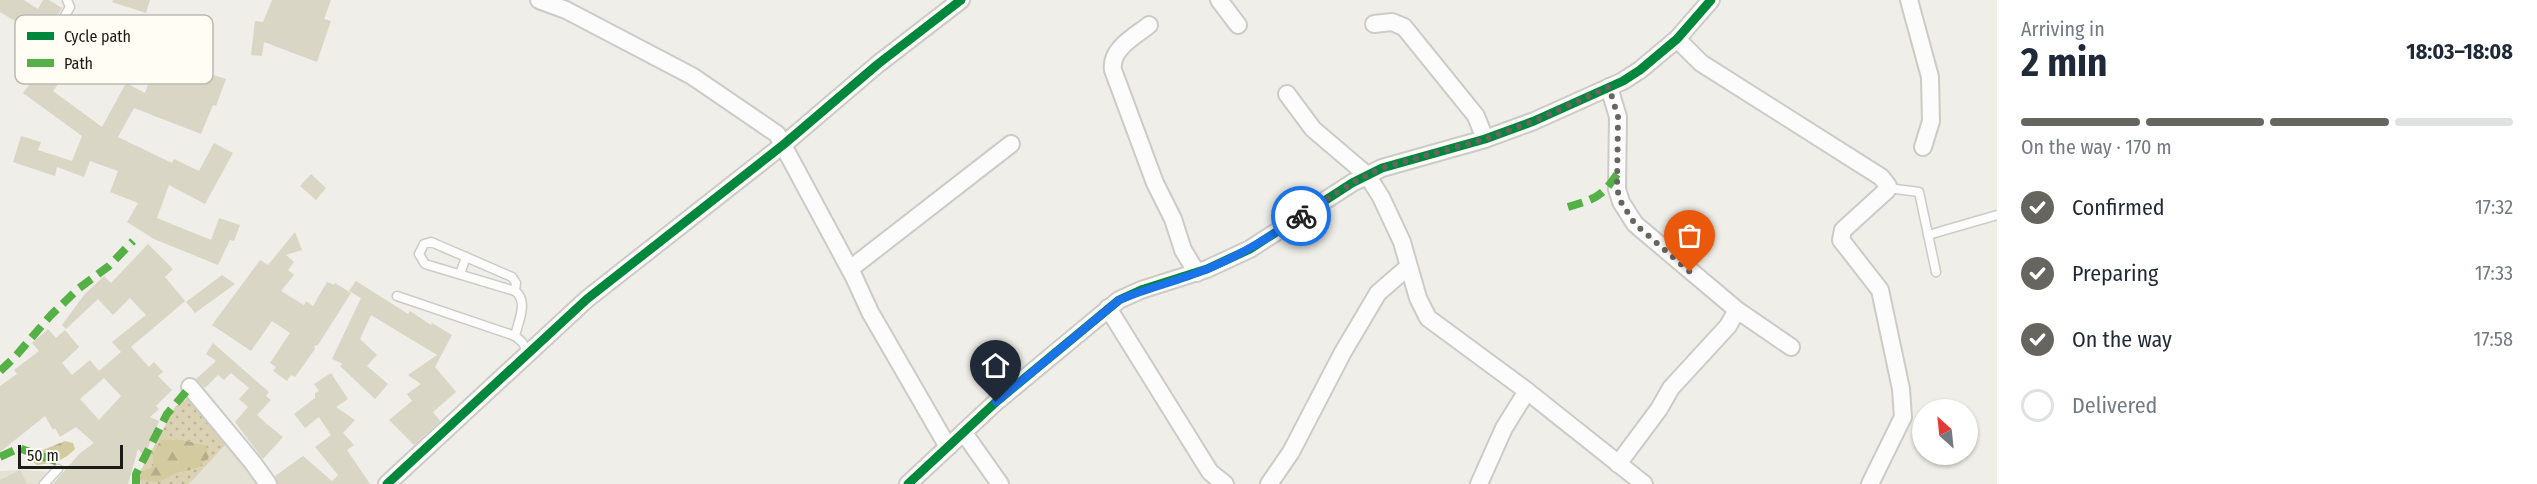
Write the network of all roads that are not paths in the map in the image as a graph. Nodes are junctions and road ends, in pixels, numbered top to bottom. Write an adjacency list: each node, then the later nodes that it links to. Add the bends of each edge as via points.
1 (67, 0): 7 (lane, via 70,7)
2 (539, 0): 16 (street, via 566,10 692,76 768,126)
3 (961, 0): 16 (street)
4 (1220, 0): 10 (street)
5 (1711, 0): 11 (street)
6 (1909, 0): 17 (street, via 1930,77 1931,121)
7 (65, 15)
8 (1374, 24): 14 (street, via 1392,22 1404,27 1476,116)
9 (1149, 25): 26 (street, via 1115,53 1113,70 1155,183)
10 (1238, 25)
11 (1677, 39): 12 (street, via 1640,70); 19 (street, via 1701,63 1881,177)
12 (1609, 87): 14 (street); 31 (street, via 1618,117 1617,189 1621,202 1635,224)
13 (1287, 94): 18 (street, via 1320,136)
14 (1485, 139): 18 (street)
15 (1011, 144): 24 (street)
16 (783, 145): 24 (street); 34 (street, via 586,299)
17 (1923, 147)
18 (1367, 175): 23 (street, via 1402,242); 26 (street, via 1250,249)
19 (1888, 188): 21 (lane, via 1919,192); 50 (street, via 1841,236 1880,290 1901,389 1903,417)
20 (1997, 215): 21 (lane)
21 (1928, 235): 25 (lane)
22 (466, 257): 27 (lane); 27 (lane, via 431,242 420,250 420,260 425,264); 28 (lane, via 512,277)
23 (1408, 267): 36 (street, via 1428,318); 47 (street, via 1378,293 1291,452)
24 (850, 269): 38 (street)
25 (1936, 272)
26 (1197, 273): 30 (street, via 1141,290)
27 (460, 274): 28 (lane)
28 (515, 291): 32 (lane, via 523,302)
29 (397, 296): 32 (lane)
30 (1108, 308): 37 (street); 46 (street, via 1210,472)
31 (1737, 310): 33 (street); 39 (street, via 1728,326 1671,388)
32 (515, 336): 34 (lane)
33 (1791, 347)
34 (528, 352): 43 (street)
35 (190, 387): 42 (street)
36 (1527, 391): 39 (street); 48 (street, via 1504,428)
37 (964, 433): 38 (street); 45 (street)
38 (948, 447): 44 (street)
39 (1618, 464): 49 (street)
40 (58, 469): 41 (lane)
41 (44, 484)
42 (268, 484)
43 (387, 484)
44 (908, 484)
45 (1000, 484)
46 (1225, 484)
47 (1269, 484)
48 (1479, 484)
49 (1644, 484)
50 (1870, 484)

